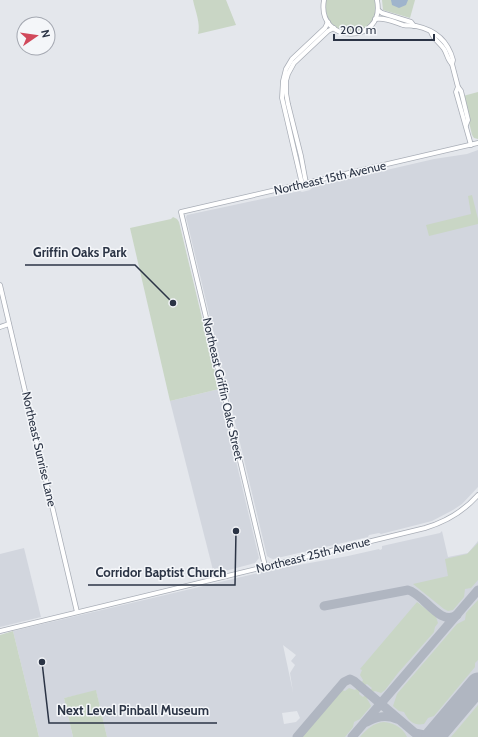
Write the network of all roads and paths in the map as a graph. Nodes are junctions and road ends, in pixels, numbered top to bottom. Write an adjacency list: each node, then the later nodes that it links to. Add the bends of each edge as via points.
1 (324, 0): 5 (street)
2 (377, 0): 3 (street)
3 (378, 10): 4 (street); 6 (street, via 382,14 411,22)
4 (375, 19): 6 (street, via 383,18); 7 (street, via 367,29 358,33 345,34)
5 (328, 22): 7 (street); 10 (street, via 325,28 292,59 283,81 282,98)
6 (414, 26): 9 (street, via 435,33 446,44 454,60 452,64 458,87 456,92)
7 (334, 28): 10 (street, via 298,58 290,68 286,81 286,93)
8 (478, 143): 9 (street, Northeast 15th Avenue)
9 (471, 145): 10 (street, Northeast 15th Avenue)
10 (304, 183): 11 (street, Northeast 15th Avenue)
11 (181, 212): 16 (street, Northeast Griffin Oaks Street)
12 (0, 285): 13 (street, Northeast Sunrise Lane)
13 (9, 324): 14 (street); 17 (street, Northeast Sunrise Lane)
14 (0, 327)
15 (478, 495): 16 (street, Northeast 25th Avenue, via 457,514 431,526)
16 (266, 566): 17 (street, Northeast 25th Avenue)
17 (77, 612): 18 (street, Northeast 25th Avenue)
18 (0, 631)

